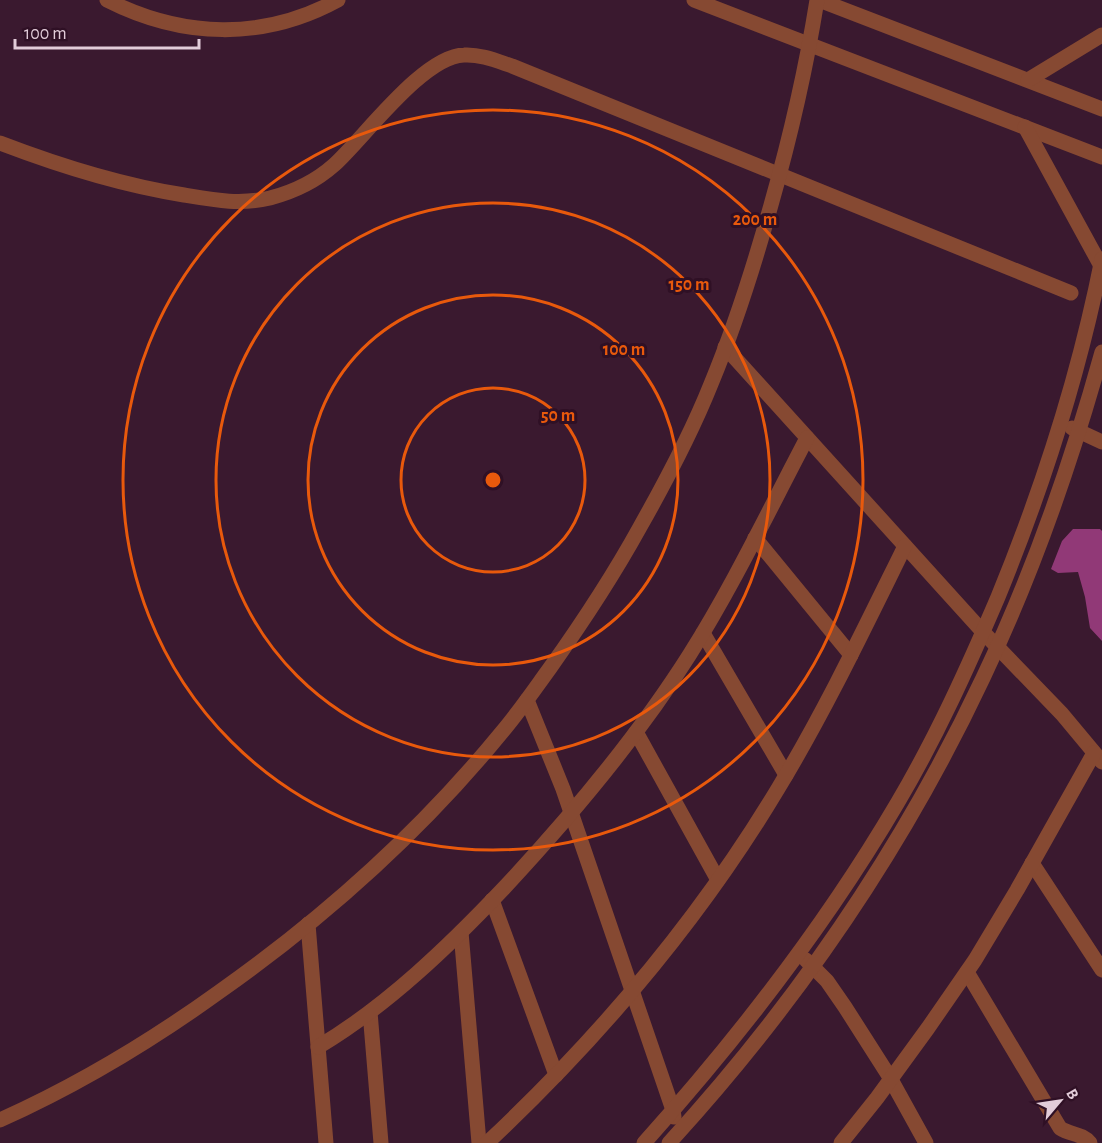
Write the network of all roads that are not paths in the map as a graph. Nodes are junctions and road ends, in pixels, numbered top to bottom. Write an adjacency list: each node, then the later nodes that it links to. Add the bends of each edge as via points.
1 (107, 0): 2 (street, via 161,22 220,30 253,29 283,22)
2 (338, 0)
3 (694, 0): 6 (street)
4 (818, 0): 6 (street); 7 (street)
5 (1102, 35): 7 (street)
6 (810, 45): 9 (street); 12 (street)
7 (1028, 80): 8 (street)
8 (1102, 109)
9 (1024, 127): 11 (street); 13 (street)
10 (0, 143): 12 (street, via 82,172 157,191 222,202 270,198 317,178 430,69 464,55 512,66)
11 (1102, 157)
12 (779, 175): 14 (street); 15 (street)
13 (1101, 262): 17 (street)
14 (1071, 293)
15 (725, 347): 19 (street); 27 (street, via 711,386 654,503 589,612)
16 (1102, 352): 18 (street)
17 (1061, 424): 18 (street); 23 (street)
18 (1080, 431): 20 (street); 25 (street, via 1050,519)
19 (807, 438): 21 (street); 22 (street)
20 (1102, 442)
21 (755, 538): 24 (street); 26 (street)
22 (905, 546): 23 (street); 26 (street)
23 (983, 632): 25 (street); 37 (street, via 899,801)
24 (703, 633): 28 (street); 30 (street)
25 (998, 647): 29 (street); 38 (street, via 897,840)
26 (851, 655): 30 (street)
27 (527, 700): 31 (street); 35 (street, via 436,806)
28 (636, 732): 31 (street); 33 (street)
29 (1098, 758): 32 (street)
30 (786, 774): 33 (street)
31 (571, 813): 34 (street); 41 (street)
32 (1032, 863): 39 (street); 40 (street)
33 (718, 880): 41 (street)
34 (492, 900): 36 (street); 44 (street)
35 (308, 924): 43 (street); 47 (street, via 158,1034 84,1078)
36 (461, 932): 42 (street); 52 (street)
37 (799, 953): 38 (street); 46 (street)
38 (813, 967): 45 (street, via 827,981); 49 (street)
39 (1102, 970)
40 (967, 972): 45 (street); 48 (street)
41 (632, 992): 44 (street); 46 (street)
42 (370, 1012): 43 (street); 51 (street)
43 (318, 1047): 50 (street)
44 (556, 1074): 53 (street)
45 (891, 1079): 55 (street); 56 (street)
46 (673, 1110): 49 (street); 54 (street)
47 (0, 1120)
48 (1059, 1136): 57 (street, via 1081,1136)
49 (676, 1140)
50 (326, 1143)
51 (381, 1143)
52 (479, 1143)
53 (487, 1143)
54 (644, 1143)
55 (841, 1143)
56 (926, 1143)
57 (1090, 1143)

